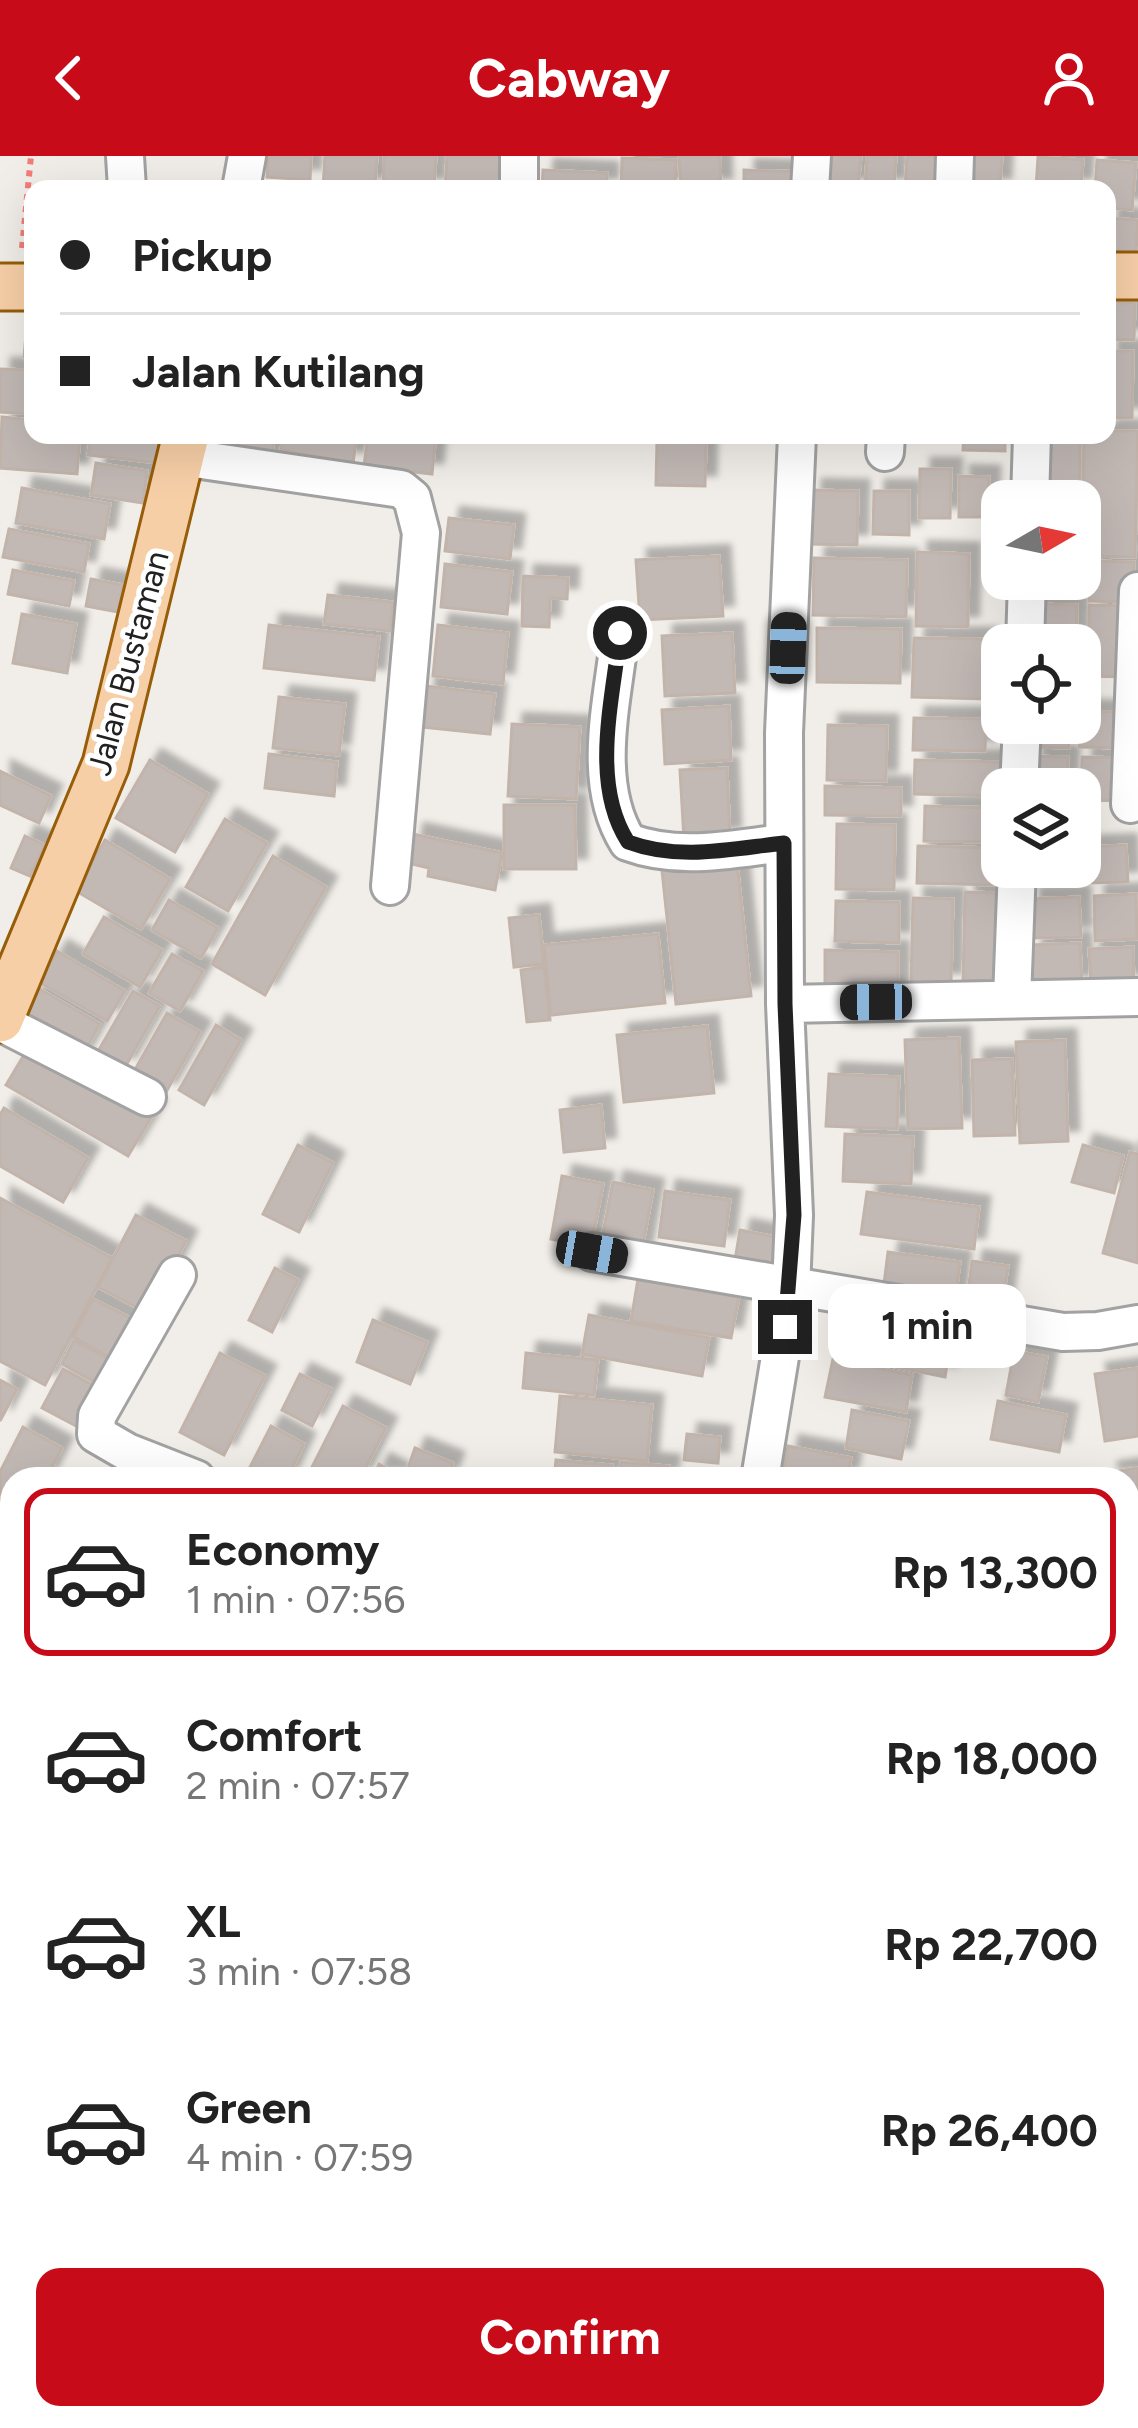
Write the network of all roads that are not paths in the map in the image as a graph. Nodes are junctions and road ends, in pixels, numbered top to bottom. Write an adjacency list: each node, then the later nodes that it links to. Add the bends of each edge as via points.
1 (797, 444): 8 (street)
2 (1032, 444): 4 (street)
3 (183, 446): 9 (street, via 401,489 419,512); 14 (main road, Jalan Bustaman, via 106,764)
4 (1031, 480)
5 (1138, 591): 7 (street)
6 (620, 633): 8 (street, via 607,761 611,804 628,842 684,854)
7 (1130, 804)
8 (784, 843): 13 (street)
9 (390, 886)
10 (1016, 888): 12 (street)
11 (1138, 997): 12 (street)
12 (1012, 999): 13 (street)
13 (785, 1004): 18 (street)
14 (0, 1021): 15 (street)
15 (147, 1097)
16 (592, 1252): 18 (street)
17 (177, 1275): 20 (street, via 95,1425 102,1441)
18 (791, 1289): 19 (street, via 1063,1332); 21 (street)
19 (1138, 1324)
20 (166, 1467)
21 (762, 1467)

